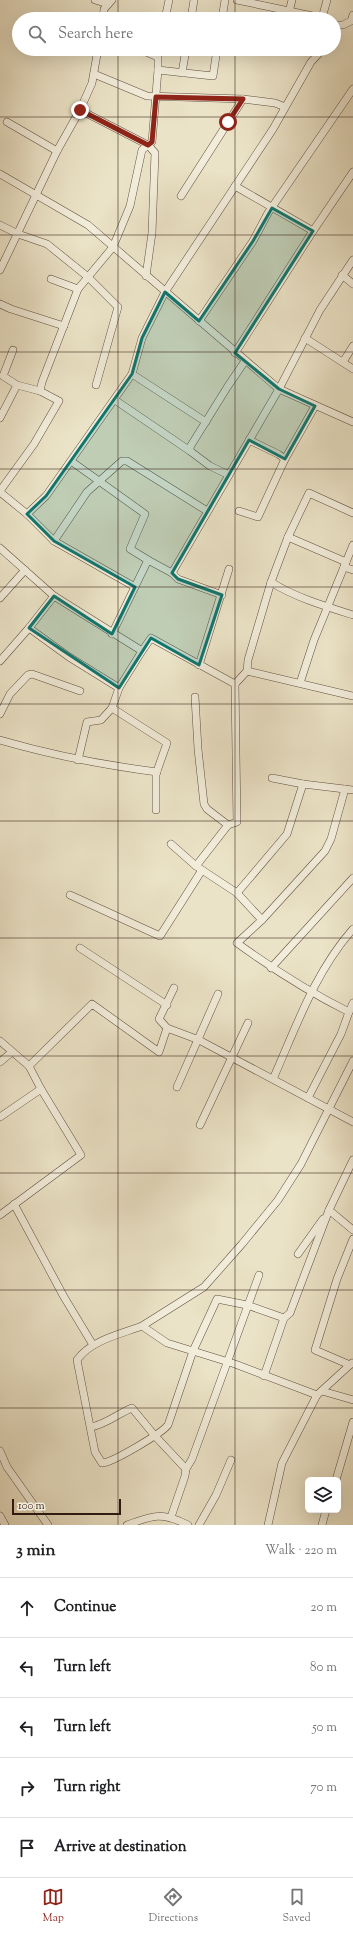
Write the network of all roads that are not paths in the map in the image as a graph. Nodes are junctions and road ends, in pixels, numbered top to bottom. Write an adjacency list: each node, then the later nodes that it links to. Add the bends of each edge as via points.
1 (96, 0): 8 (street)
2 (169, 0): 11 (street)
3 (194, 0): 12 (street)
4 (225, 0): 13 (street)
5 (237, 0): 9 (street)
6 (292, 0): 14 (street)
7 (327, 0): 15 (street)
8 (110, 2): 10 (street)
9 (261, 3): 14 (street)
10 (104, 12)
11 (166, 12)
12 (192, 12)
13 (223, 12)
14 (289, 12)
15 (324, 12)
16 (353, 15): 17 (street, via 351,21)
17 (341, 25)
18 (97, 56): 25 (street)
19 (185, 56): 24 (street)
20 (216, 56): 24 (street, via 213,76)
21 (317, 56): 29 (street)
22 (158, 57): 23 (street)
23 (158, 70): 24 (street); 27 (street)
24 (182, 73)
25 (94, 74): 27 (street, via 147,96); 30 (street)
26 (352, 92): 39 (street)
27 (156, 97): 28 (street); 32 (street, via 152,142)
28 (243, 99): 29 (street); 38 (street)
29 (285, 106): 36 (street)
30 (80, 110): 32 (street); 33 (street)
31 (7, 122): 33 (street)
32 (148, 145): 43 (street, via 142,150 130,206); 46 (street, via 155,153 152,233)
33 (57, 151): 37 (street)
34 (353, 172): 41 (street)
35 (0, 174): 37 (street)
36 (235, 186): 39 (street); 52 (street)
37 (36, 195): 42 (street); 43 (street, via 88,225)
38 (181, 196)
39 (272, 208): 41 (street); 54 (street, via 253,242)
40 (0, 225): 42 (street)
41 (313, 231): 59 (street)
42 (18, 234): 45 (street); 48 (street, via 47,244)
43 (114, 247): 46 (street); 48 (street)
44 (353, 260): 47 (street)
45 (0, 270)
46 (146, 276): 52 (street)
47 (342, 276): 50 (street); 56 (street)
48 (88, 277): 51 (street); 65 (street, via 118,307)
49 (51, 279): 51 (street)
50 (353, 284)
51 (78, 289): 55 (street)
52 (165, 292): 54 (street); 63 (street, via 142,338)
53 (0, 304): 55 (street, via 11,310)
54 (199, 321): 59 (street)
55 (64, 326): 67 (street)
56 (305, 338): 61 (street); 66 (street)
57 (353, 346): 61 (street)
58 (13, 350): 64 (street, via 3,376)
59 (235, 353): 60 (street)
60 (245, 361): 66 (street); 71 (street)
61 (343, 362): 62 (street)
62 (353, 369)
63 (132, 374): 68 (street); 71 (street)
64 (17, 385): 67 (street); 70 (street)
65 (96, 385)
66 (279, 389): 69 (street); 73 (street)
67 (40, 391): 79 (street, via 59,401 34,444)
68 (115, 400): 74 (street); 76 (street)
69 (315, 406): 72 (street); 75 (street)
70 (0, 418)
71 (206, 422): 74 (street)
72 (353, 422)
73 (249, 440): 75 (street); 77 (street)
74 (190, 451): 77 (street, via 210,466)
75 (285, 460): 81 (street, via 258,517)
76 (70, 461): 78 (street); 83 (street, via 46,496)
77 (229, 475): 80 (street)
78 (99, 482): 80 (street, via 122,461 127,461); 85 (street, via 87,492); 88 (street, via 145,514 130,549)
79 (0, 492): 83 (street)
80 (207, 511): 93 (street)
81 (239, 512)
82 (353, 513): 84 (street, via 309,493)
83 (27, 514): 85 (street)
84 (288, 537): 89 (street); 94 (street)
85 (54, 541): 95 (street)
86 (353, 545): 89 (street)
87 (0, 548): 91 (street)
88 (148, 560): 93 (street); 95 (street)
89 (345, 565): 92 (street); 99 (street)
90 (230, 569): 96 (street)
91 (25, 570): 97 (street); 98 (street)
92 (353, 570)
93 (172, 573): 96 (street, via 178,579)
94 (271, 582): 99 (street); 106 (street)
95 (135, 587): 102 (street)
96 (222, 595): 105 (street)
97 (54, 596): 101 (street); 102 (street)
98 (0, 598)
99 (327, 607): 100 (street); 107 (street)
100 (353, 615)
101 (29, 628): 104 (street); 109 (street)
102 (112, 634): 103 (street)
103 (142, 651): 105 (street, via 151,638); 109 (street)
104 (0, 661)
105 (199, 665): 108 (street)
106 (247, 670): 107 (street); 108 (street)
107 (300, 683): 112 (street)
108 (235, 684): 123 (street, via 237,822)
109 (119, 688): 113 (street)
110 (80, 691): 114 (street, via 32,674 28,675 10,694)
111 (195, 696): 123 (street, via 204,804)
112 (353, 696)
113 (112, 708): 116 (street, via 101,720 87,722); 117 (street, via 167,743)
114 (0, 714)
115 (0, 740): 116 (street)
116 (78, 760): 117 (street)
117 (157, 772): 122 (street)
118 (272, 778): 119 (street)
119 (303, 784): 120 (street); 127 (street, via 287,834)
120 (345, 789): 121 (street); 129 (street, via 331,839 325,851)
121 (353, 790)
122 (156, 810)
123 (228, 826): 125 (street)
124 (171, 844): 125 (street)
125 (199, 868): 127 (street); 128 (street, via 160,936)
126 (353, 878): 132 (street)
127 (237, 893): 129 (street)
128 (70, 895)
129 (262, 920): 132 (street, via 237,942)
130 (353, 929): 134 (street, via 341,943)
131 (80, 948): 137 (street)
132 (271, 968): 134 (street)
133 (174, 988): 137 (street)
134 (310, 992): 138 (street); 148 (street)
135 (218, 994): 141 (street)
136 (353, 1003): 138 (street)
137 (167, 1005): 140 (street, via 159,1019)
138 (349, 1012): 151 (street, via 341,1034)
139 (248, 1023): 144 (street)
140 (167, 1028): 141 (street); 147 (street, via 159,1052 92,1004)
141 (199, 1040): 144 (street); 149 (street)
142 (0, 1041): 143 (street)
143 (12, 1052): 146 (street); 147 (street)
144 (232, 1058): 148 (street); 155 (street)
145 (353, 1061): 152 (street)
146 (0, 1062)
147 (29, 1066): 150 (street)
148 (274, 1079): 151 (street)
149 (177, 1087)
150 (41, 1089): 153 (street); 157 (street, via 81,1155)
151 (308, 1098): 152 (street)
152 (328, 1108): 154 (street); 166 (street, via 301,1164 278,1200 242,1244 204,1287)
153 (0, 1118)
154 (353, 1122)
155 (200, 1125)
156 (353, 1160): 158 (street)
157 (14, 1204): 159 (street); 167 (street)
158 (329, 1210): 160 (street); 162 (street); 165 (street, via 290,1313)
159 (0, 1215)
160 (353, 1230)
161 (353, 1239): 170 (street, via 337,1279 315,1350)
162 (298, 1254)
163 (259, 1274): 164 (street)
164 (247, 1305): 165 (street); 168 (street, via 217,1299); 169 (street)
165 (284, 1318): 171 (street)
166 (142, 1326): 167 (street); 168 (street, via 167,1343)
167 (93, 1345): 175 (street, via 78,1360)
168 (194, 1351): 169 (street); 176 (street, via 168,1425)
169 (226, 1362): 171 (street); 180 (street)
170 (352, 1364): 172 (street)
171 (264, 1376): 172 (street)
172 (319, 1393): 173 (street); 191 (street, via 282,1463)
173 (353, 1400)
174 (353, 1422): 182 (street)
175 (91, 1427): 176 (street, via 132,1408); 176 (street, via 95,1452 102,1463 114,1460)
176 (154, 1436): 180 (street)
177 (0, 1451): 179 (street)
178 (230, 1460): 190 (street, via 216,1495)
179 (7, 1467): 181 (street); 187 (street)
180 (186, 1470): 185 (street)
181 (0, 1471)
182 (337, 1477)
183 (325, 1513): 192 (street)
184 (0, 1516): 186 (street)
185 (171, 1517): 188 (street, via 149,1516); 189 (street)
186 (4, 1524)
187 (48, 1525)
188 (127, 1525)
189 (188, 1525)
190 (199, 1525)
191 (268, 1525)
192 (322, 1525)

